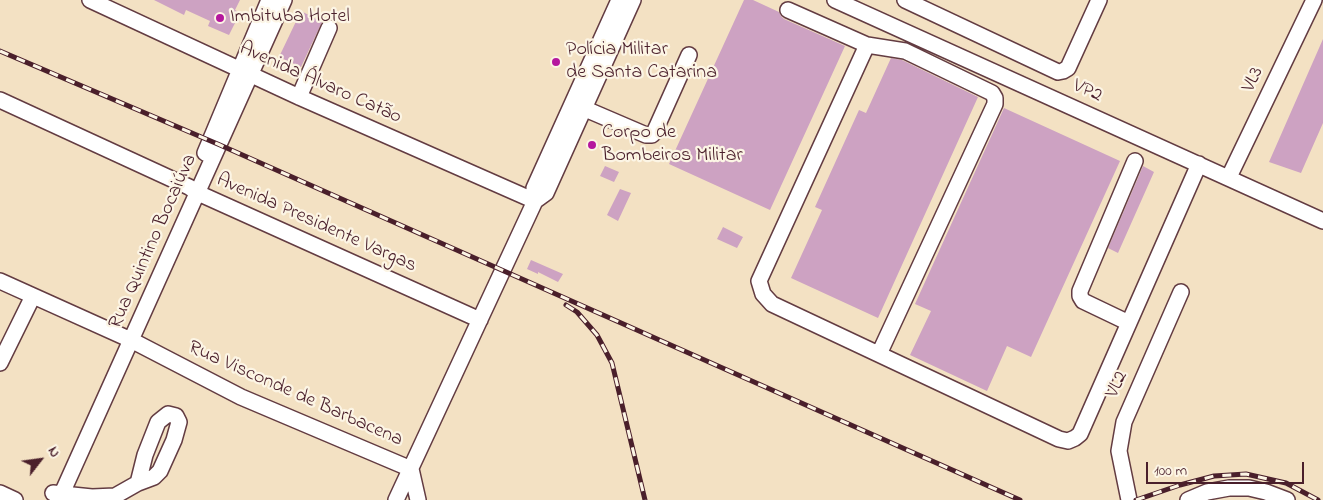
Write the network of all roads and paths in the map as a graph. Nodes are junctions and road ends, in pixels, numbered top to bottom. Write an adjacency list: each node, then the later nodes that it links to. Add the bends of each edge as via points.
1 (90, 0): 15 (street, Avenida Álvaro Catão)
2 (268, 0): 15 (street, Rua Quintino Bocaiúva)
3 (284, 0): 15 (street, Rua Quintino Bocaiúva)
4 (618, 0): 14 (street)
5 (634, 0): 14 (street)
6 (835, 0): 20 (street, VP2)
7 (905, 0): 8 (street, via 1058,72 1068,68)
8 (1099, 0)
9 (1314, 0): 21 (street, VL3)
10 (788, 10): 12 (street)
11 (329, 28): 16 (street)
12 (867, 45): 31 (street, via 759,281 763,294 772,304); 31 (street, via 905,51 992,93 995,98)
13 (689, 55): 18 (street, via 652,135)
14 (597, 64): 18 (street)
15 (245, 73): 16 (street, Avenida Álvaro Catão); 22 (street, Rua Quintino Bocaiúva)
16 (298, 97): 23 (street, Avenida Álvaro Catão)
17 (0, 100): 22 (street, Avenida Presidente Vargas)
18 (578, 106): 23 (street, via 546,193)
19 (1135, 161): 29 (street, via 1080,291 1083,301)
20 (1199, 164): 21 (street, VP2); 29 (street)
21 (1229, 178): 24 (street, VP2)
22 (194, 190): 28 (street, Avenida Presidente Vargas); 30 (street, Rua Quintino Bocaiúva)
23 (535, 201): 28 (street)
24 (1323, 221)
25 (0, 281): 27 (street, Rua Visconde de Barbacena)
26 (1181, 292): 40 (street, VL2, via 1124,422 1119,451)
27 (33, 296): 30 (street, Rua Visconde de Barbacena); 32 (street)
28 (480, 320): 33 (street)
29 (1130, 324): 31 (street, via 1080,434 1068,441)
30 (127, 338): 33 (street, Rua Visconde de Barbacena, via 241,397); 36 (street, Rua Quintino Bocaiúva)
31 (879, 354)
32 (0, 363)
33 (411, 469): 38 (street); 39 (street)
34 (138, 483): 36 (street, via 115,496)
35 (0, 493): 37 (street)
36 (55, 497)
37 (16, 500)
38 (396, 500)
39 (418, 500)
40 (1129, 500)
41 (1188, 500): 42 (street, via 1207,492 1249,488)
42 (1287, 500)

